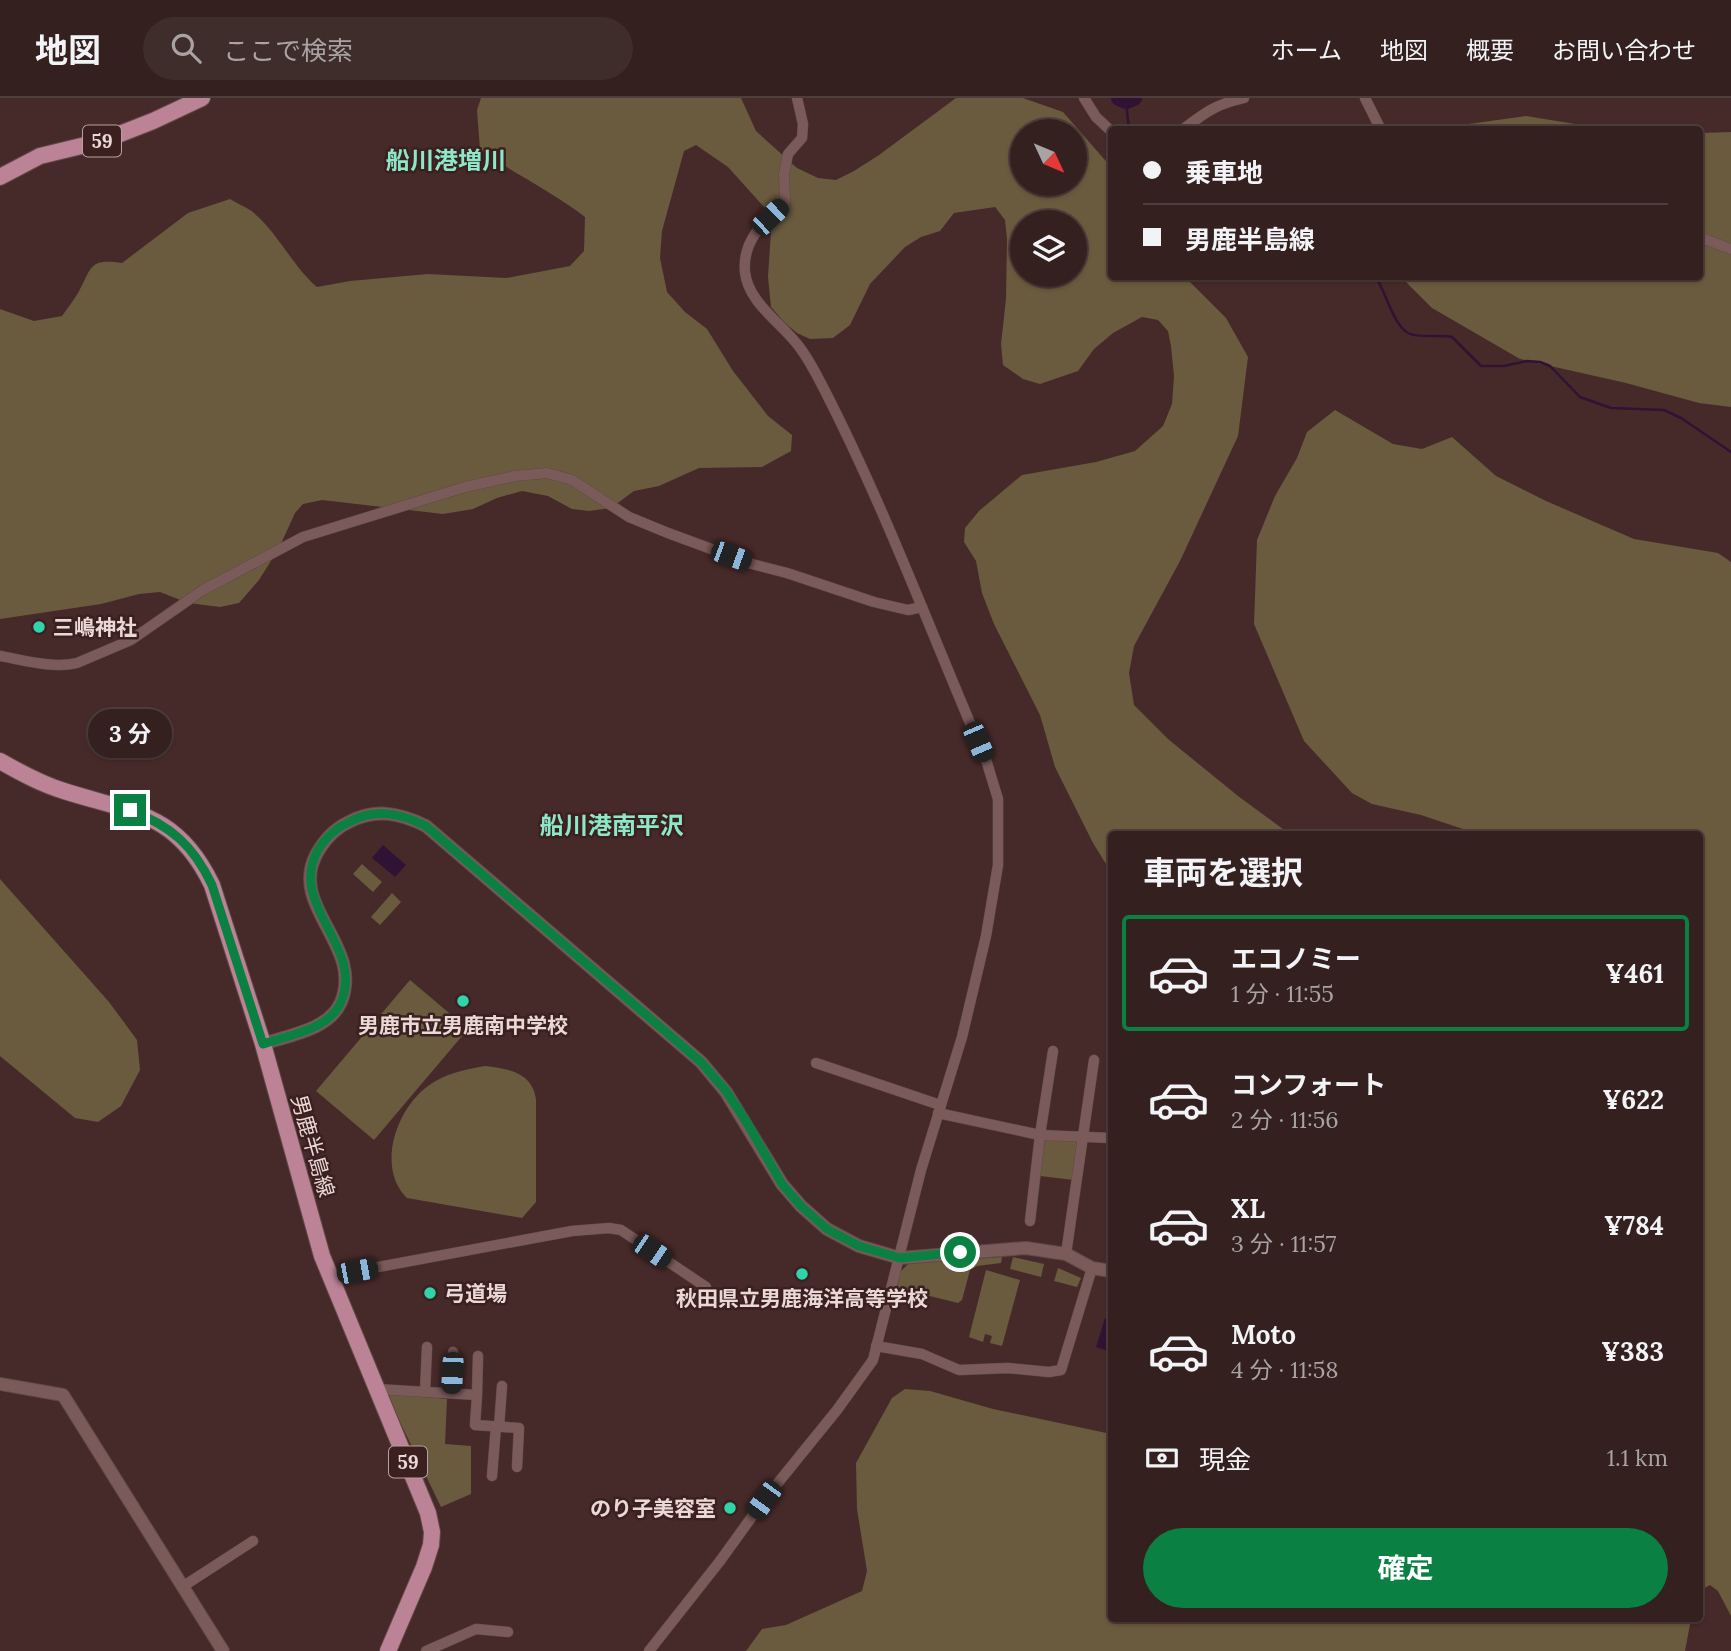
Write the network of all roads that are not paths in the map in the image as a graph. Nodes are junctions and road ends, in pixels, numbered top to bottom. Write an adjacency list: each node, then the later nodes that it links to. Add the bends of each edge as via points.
1 (202, 98): 9 (main road, 59, via 102,141 40,156)
2 (797, 98): 12 (street, via 802,138 788,154 785,202 754,232 745,256 745,274 759,303 812,365)
3 (1084, 98): 8 (street)
4 (1244, 98): 6 (street, via 1220,103)
5 (1365, 98): 7 (street)
6 (1187, 126)
7 (1379, 126)
8 (1108, 128)
9 (0, 177)
10 (1703, 238): 11 (street)
11 (1731, 249)
12 (922, 607): 13 (street, via 908,610 874,602 752,564 629,517 572,480 547,473 465,487 303,537 203,590 131,639 77,663); 19 (street, via 987,763 999,820 998,865 981,965)
13 (0, 656)
14 (0, 761): 15 (main road, 男鹿半島線 / 59, via 33,780 146,816 186,843 212,885)
15 (263, 1044): 25 (street, via 324,1022 340,1004 347,980 345,964 310,885 319,848 327,837 358,817 403,815 426,826 701,1062 726,1091 782,1184 801,1206 827,1229 859,1246); 28 (main road, 男鹿半島線 / 59)
16 (1052, 1051): 20 (street)
17 (1094, 1060): 21 (street)
18 (816, 1063): 19 (street)
19 (939, 1109): 20 (street); 25 (street)
20 (1040, 1135): 21 (street); 23 (street)
21 (1084, 1137): 22 (street); 24 (street)
22 (1108, 1138)
23 (1030, 1221)
24 (1066, 1254): 25 (street, via 1026,1248); 26 (street)
25 (900, 1258): 30 (street)
26 (1092, 1268): 27 (street); 30 (street, via 1062,1370 958,1370 922,1354)
27 (1108, 1271)
28 (330, 1276): 29 (street, via 609,1228 621,1230); 36 (main road, 男鹿半島線 / 59)
29 (706, 1287)
30 (876, 1346): 49 (street, via 873,1360 837,1410)
31 (427, 1347): 37 (street)
32 (453, 1352): 38 (street)
33 (478, 1356): 39 (street)
34 (0, 1384): 44 (street, via 63,1395)
35 (502, 1386): 40 (street)
36 (376, 1389): 37 (street); 47 (main road, 男鹿半島線 / 59, via 432,1532 424,1567)
37 (425, 1392): 38 (street)
38 (451, 1393): 39 (street)
39 (477, 1395): 40 (street, via 475,1424)
40 (497, 1426): 41 (street, via 519,1428); 42 (street)
41 (517, 1467)
42 (492, 1476)
43 (253, 1541): 44 (street)
44 (182, 1587): 46 (street)
45 (508, 1632): 48 (street, via 476,1629)
46 (223, 1651)
47 (388, 1651)
48 (426, 1651)
49 (649, 1651)

